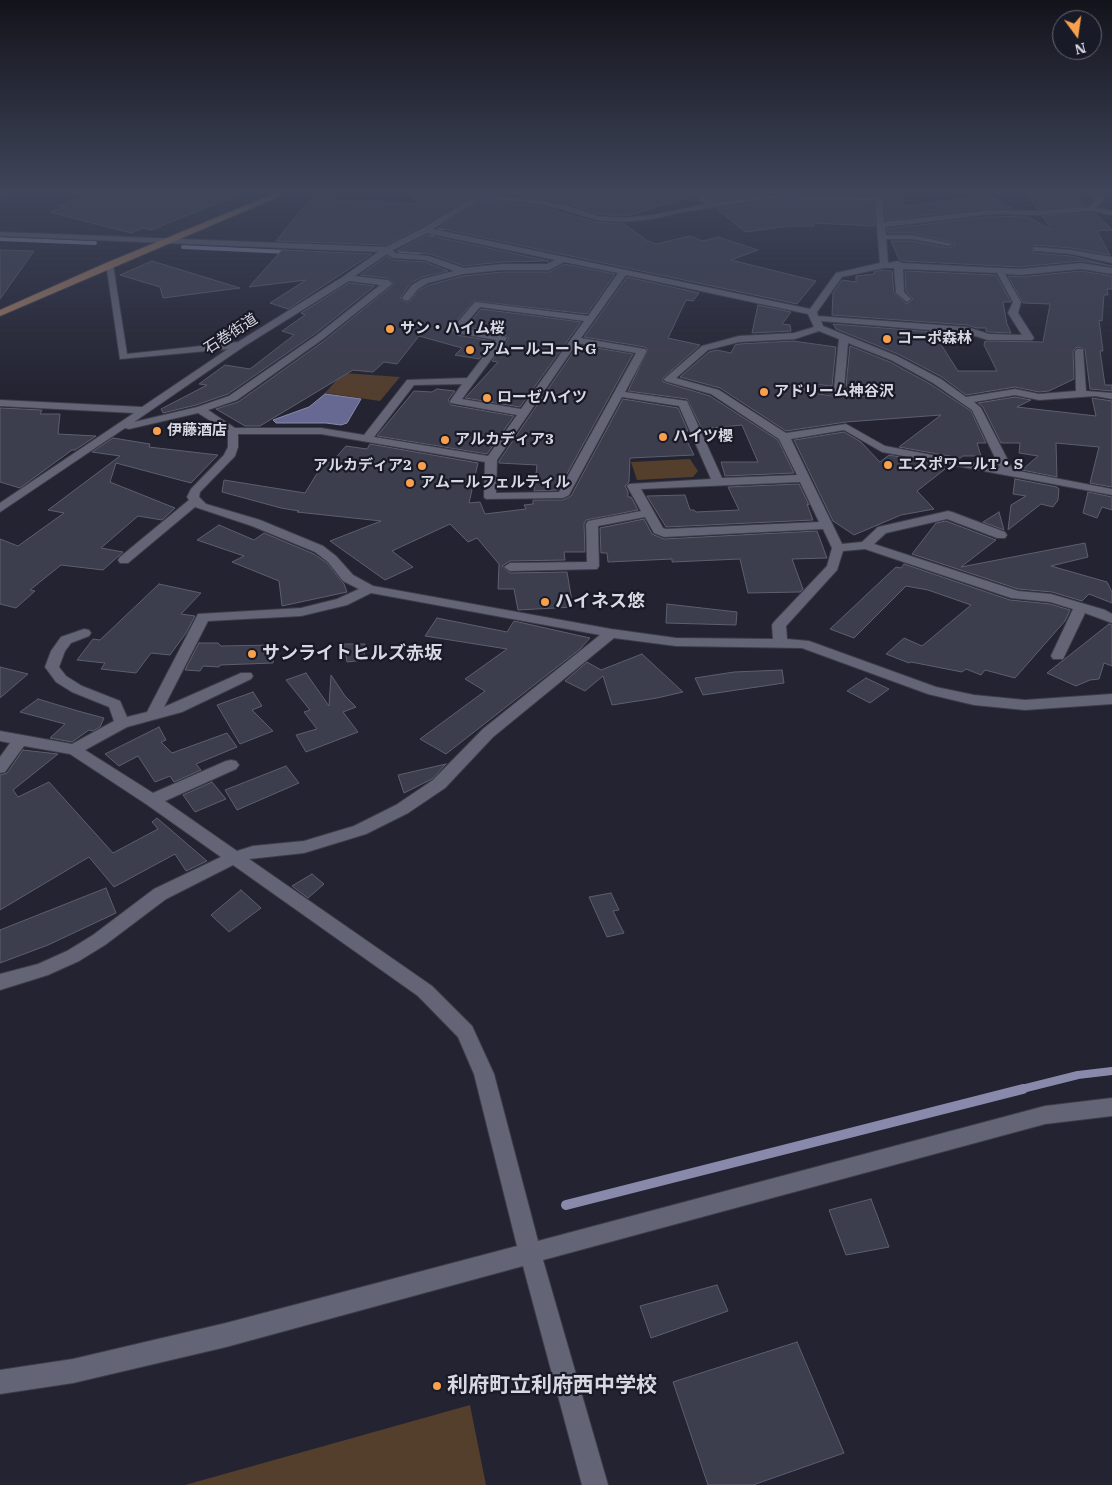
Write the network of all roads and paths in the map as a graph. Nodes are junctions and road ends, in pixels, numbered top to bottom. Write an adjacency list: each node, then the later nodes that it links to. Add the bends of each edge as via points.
1 (94, 262): 13 (main road)
2 (115, 262): 8 (main road)
3 (369, 262): 15 (street, 石巻街道)
4 (438, 262): 11 (street)
5 (557, 262): 11 (street, via 549,267)
6 (585, 262): 12 (street)
7 (898, 264): 9 (street); 10 (street); 18 (street, via 900,294)
8 (108, 265): 20 (main road); 25 (street, via 123,357)
9 (884, 265): 22 (street, via 840,275)
10 (999, 270): 14 (street, via 1020,272 1081,266); 22 (street, via 1016,302 1013,313 1029,338 988,337 967,330)
11 (463, 271): 17 (street, via 425,281)
12 (624, 271): 21 (street); 22 (street)
13 (69, 272)
14 (1112, 272)
15 (347, 278): 25 (street, 石巻街道); 36 (street, via 388,283 320,337 233,398)
16 (12, 298): 19 (main road)
17 (406, 298)
18 (907, 299)
19 (0, 303)
20 (0, 312)
21 (591, 319): 24 (street); 27 (street, via 478,304 456,330 502,338)
22 (815, 319): 23 (street); 41 (street, via 796,336 739,339 704,348 669,379 715,392)
23 (844, 338): 29 (street); 34 (street, via 937,381)
24 (575, 340): 31 (street, via 642,351); 38 (street)
25 (240, 345): 37 (street, 石巻街道)
26 (1080, 351): 32 (street)
27 (470, 381): 38 (street, via 455,401); 42 (street, via 411,382)
28 (803, 388): 29 (street)
29 (839, 392): 30 (street)
30 (862, 393)
31 (619, 394): 43 (street, via 563,495 490,497); 46 (street, via 683,403)
32 (1081, 394): 33 (street); 34 (street, via 1039,397 1016,392)
33 (1112, 396)
34 (964, 400): 44 (street, via 976,408)
35 (0, 403): 37 (street)
36 (200, 409): 39 (street); 40 (street)
37 (146, 410): 39 (street, 石巻街道)
38 (524, 413): 43 (street)
39 (120, 428): 49 (street, 石巻街道)
40 (233, 431): 42 (street, via 321,431); 48 (street, via 233,447 229,456 195,491)
41 (784, 437): 44 (street, via 846,427 882,449); 45 (street)
42 (366, 438): 43 (street)
43 (490, 460)
44 (1009, 474): 47 (street)
45 (804, 478): 46 (street); 51 (street)
46 (718, 483): 50 (street, via 633,486)
47 (1112, 492)
48 (195, 502): 55 (street); 57 (street, via 319,549 348,578)
49 (0, 508)
50 (648, 513): 51 (street, via 658,530 664,533); 56 (street, via 592,524 593,566)
51 (827, 525): 54 (street)
52 (1001, 535): 53 (street, via 948,515 882,530)
53 (866, 545): 54 (street); 58 (street, via 1016,595 1051,598)
54 (838, 548): 62 (street, via 833,567 779,625)
55 (124, 560)
56 (510, 567)
57 (369, 589): 61 (street); 66 (street, via 342,602 301,612 203,617)
58 (1080, 607): 59 (street); 63 (street)
59 (1112, 618)
60 (84, 633): 67 (street, via 66,640 52,666 61,679 77,689 115,704)
61 (611, 633): 62 (street, via 676,642); 74 (street, via 488,733 439,784 402,809 360,830 304,847 253,852)
62 (780, 642): 65 (street, via 804,644 933,691 974,700 1026,705)
63 (1058, 656)
64 (246, 676): 66 (street, via 177,709)
65 (1112, 699)
66 (153, 715): 67 (street)
67 (122, 723): 70 (street)
68 (0, 736): 69 (street)
69 (20, 740): 70 (street); 72 (street)
70 (74, 750): 73 (street)
71 (231, 765): 73 (street)
72 (0, 768)
73 (152, 800): 74 (street)
74 (233, 858): 75 (street, via 160,894 73,956 42,970); 77 (street, via 425,991 465,1032 484,1074)
75 (0, 982)
76 (1112, 1107): 77 (street, via 1045,1115)
77 (530, 1253): 78 (street, via 226,1335 73,1371); 79 (street)
78 (0, 1382)
79 (595, 1485)

